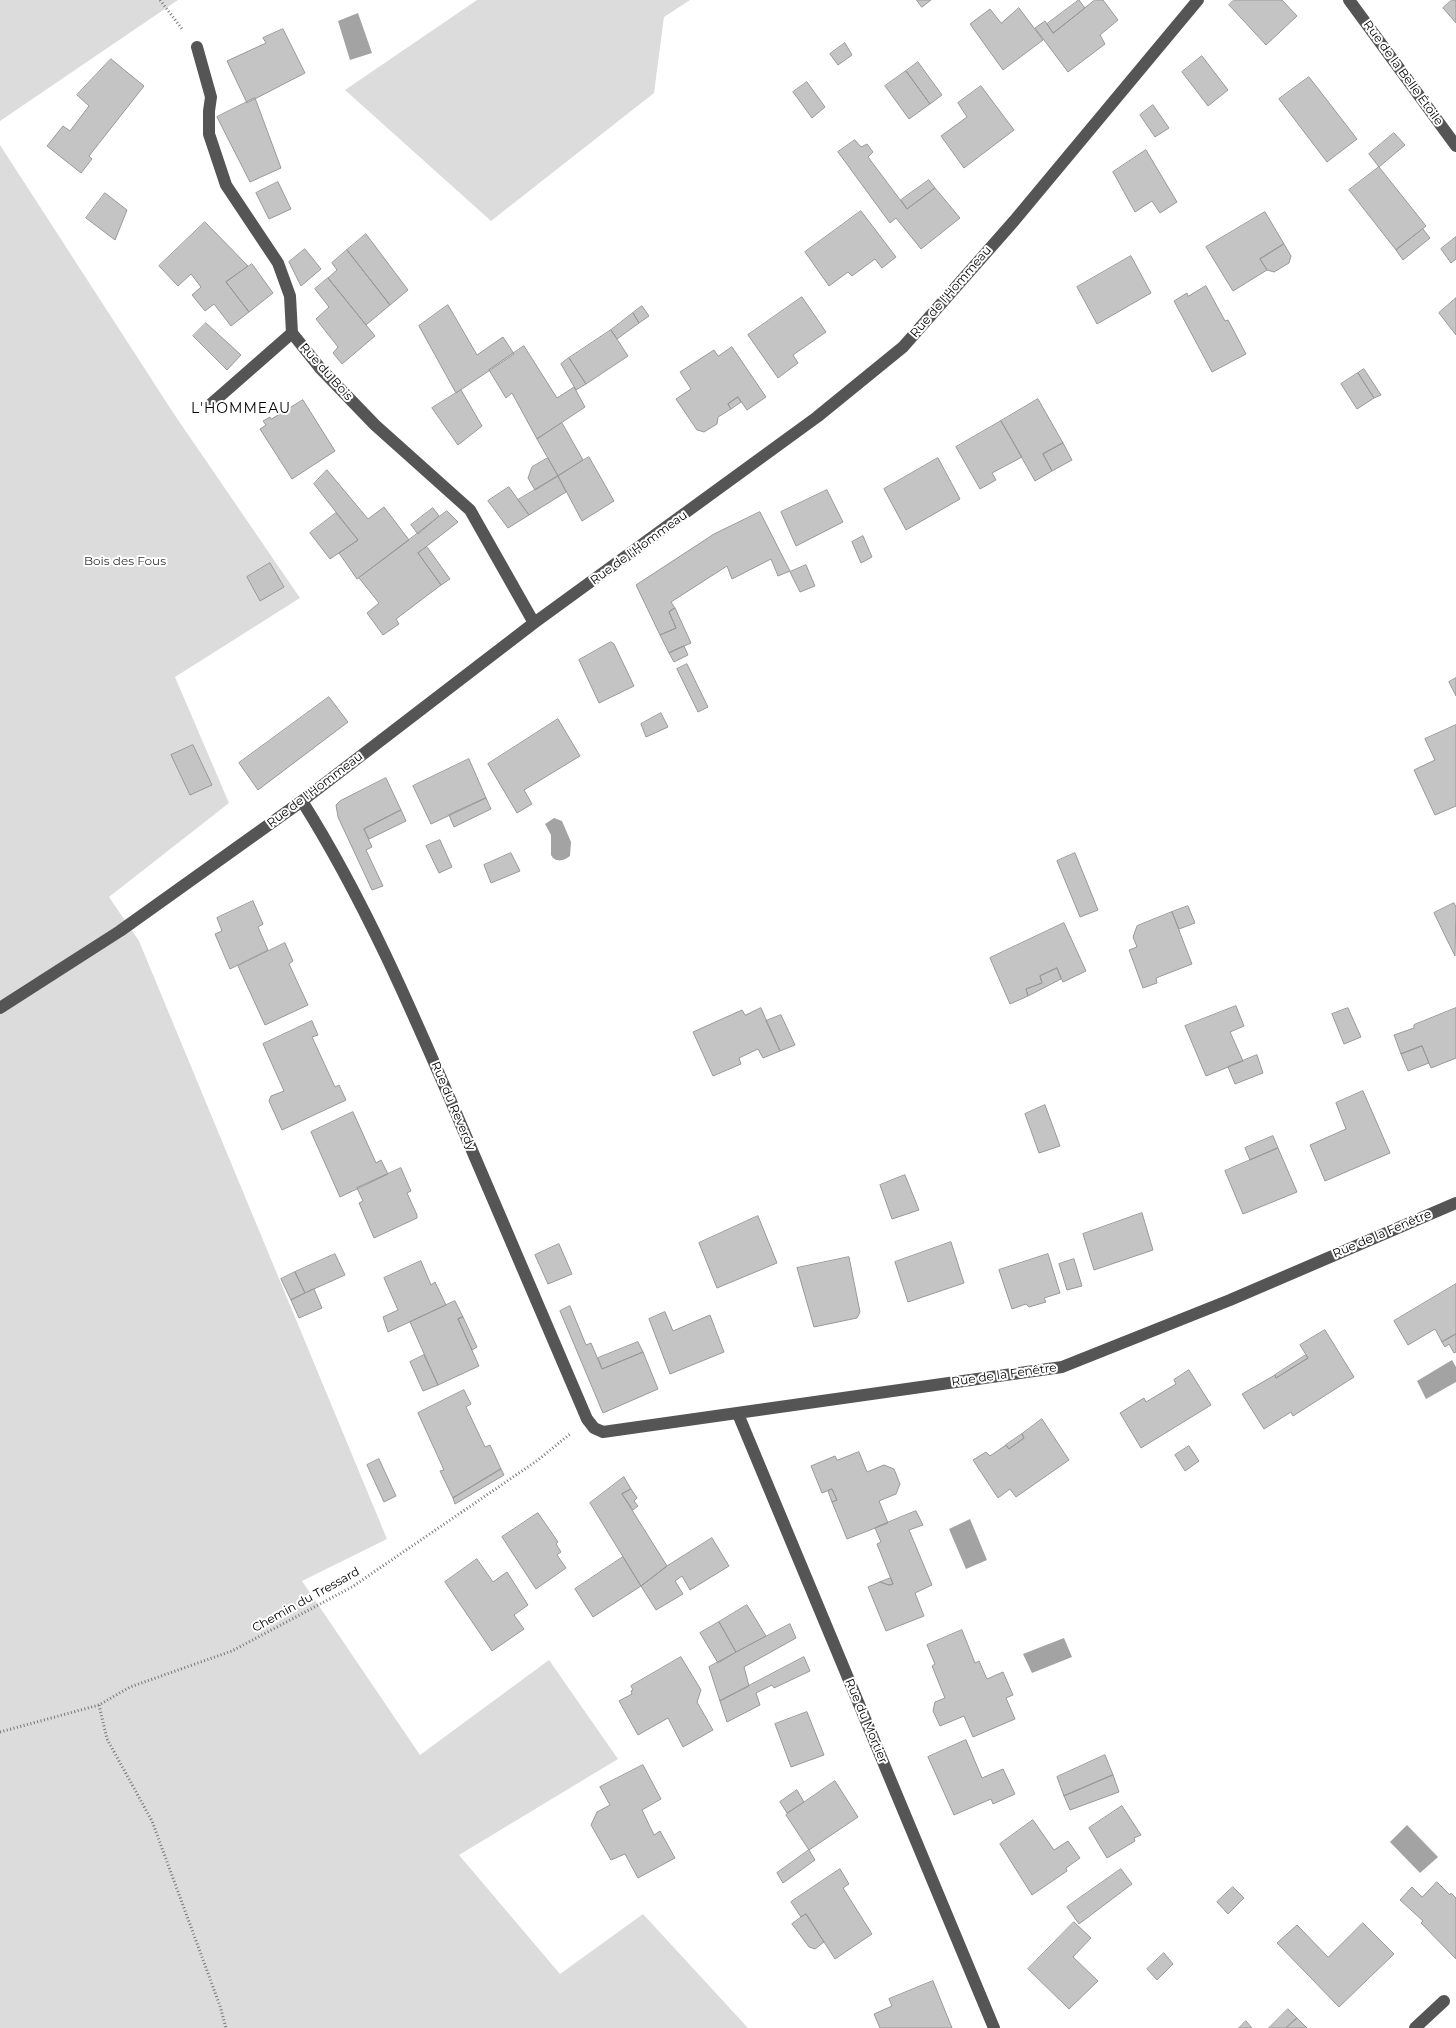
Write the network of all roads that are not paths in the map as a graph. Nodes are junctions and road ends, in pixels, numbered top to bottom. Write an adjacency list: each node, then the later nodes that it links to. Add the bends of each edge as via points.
1 (1198, 0): 7 (street, Rue de l'Hommeau, via 1014,221 903,347 817,417)
2 (1349, 0): 4 (street, Rue de la Belle Étoile)
3 (197, 47): 5 (street, Rue du Bois, via 211,97 209,134 226,185 278,263 290,296)
4 (1456, 146)
5 (292, 332): 6 (street); 7 (street, Rue du Bois, via 320,368 375,425 470,510)
6 (211, 404)
7 (534, 623): 8 (street, Rue de l'Hommeau)
8 (302, 801): 9 (street, Rue de l'Hommeau, via 120,932); 12 (street, Rue du Reverdy, via 341,867 423,1036)
9 (0, 1008)
10 (1456, 1203): 11 (street, Rue de la Fenêtre, via 1230,1300 1062,1367)
11 (738, 1414): 12 (street, Rue de la Fenêtre, via 603,1432 594,1428); 14 (street, Rue du Mortier)
12 (587, 1419)
13 (1444, 2001): 15 (street)
14 (994, 2028)
15 (1415, 2028)

